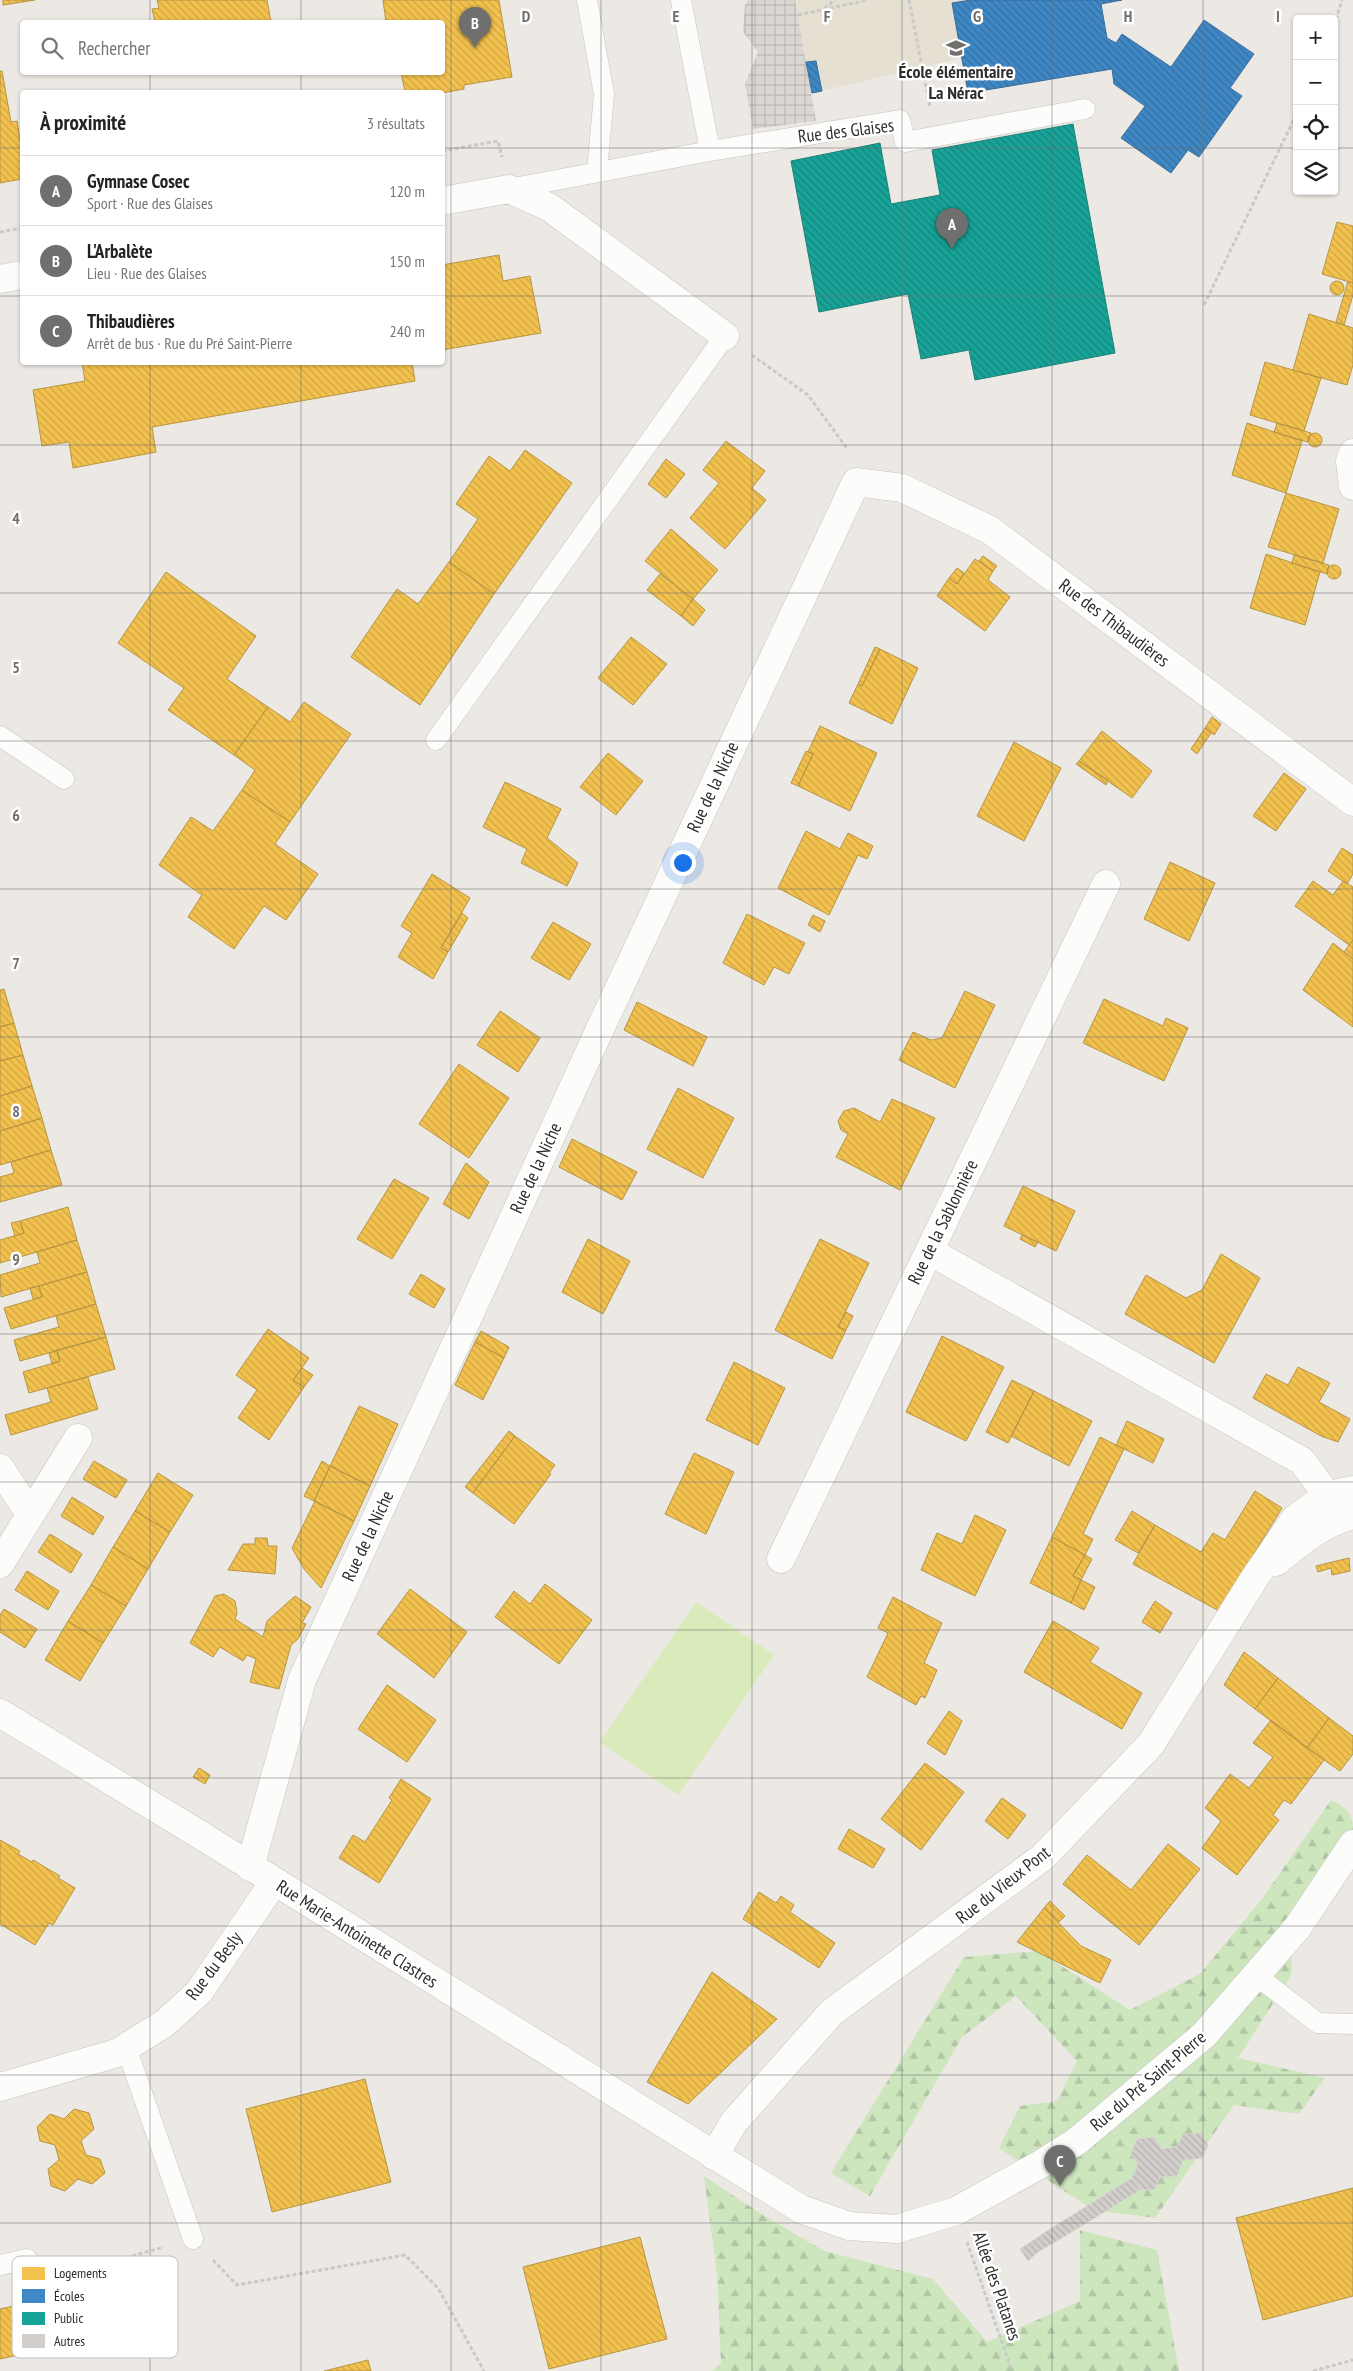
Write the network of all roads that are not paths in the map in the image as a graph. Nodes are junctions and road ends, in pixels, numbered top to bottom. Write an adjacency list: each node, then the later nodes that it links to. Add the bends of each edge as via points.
1 (586, 0): 5 (lane, via 604,94)
2 (681, 0): 4 (lane)
3 (1085, 110): 4 (lane, Rue des Glaises, via 904,142 900,120)
4 (710, 151): 5 (lane, Rue des Glaises)
5 (597, 172): 6 (lane, Rue des Glaises)
6 (509, 189): 7 (street, Rue des Glaises); 10 (street, via 549,208)
7 (445, 200)
8 (20, 275): 9 (street)
9 (0, 279)
10 (725, 336): 15 (lane)
11 (1353, 453): 13 (street, via 1350,461)
12 (856, 482): 17 (street, Rue des Thibaudières, via 902,488 990,530); 30 (street, Rue de la Niche, via 596,1038 302,1680)
13 (1353, 486)
14 (0, 736): 16 (lane)
15 (436, 740)
16 (64, 778)
17 (1353, 802)
18 (1106, 884): 19 (street, Rue de la Sablonnière)
19 (929, 1251): 22 (street, via 1302,1461); 25 (street, Rue de la Sablonnière)
20 (78, 1438): 23 (street)
21 (0, 1468): 23 (street)
22 (1340, 1492): 24 (street); 27 (street, Rue du Vieux Pont, via 1295,1519)
23 (30, 1514): 26 (street)
24 (1347, 1517): 27 (street, Rue du Vieux Pont, via 1305,1539)
25 (781, 1559)
26 (0, 1564)
27 (1254, 1579): 36 (street, Rue du Vieux Pont, via 1152,1744 1043,1857 832,2012 734,2122)
28 (0, 1713): 30 (street, Rue Marie-Antoinette Clastres)
29 (1353, 1844): 32 (street, Rue du Pré Saint-Pierre, via 1297,1928)
30 (250, 1867): 31 (street, Rue Marie-Antoinette Clastres)
31 (274, 1882): 34 (street, Rue du Besly, via 199,1992 165,2023); 36 (street, Rue Marie-Antoinette Clastres)
32 (1256, 1976): 33 (lane, via 1318,2023); 36 (street, Rue du Pré Saint-Pierre, via 1204,2035 1077,2141 956,2211 897,2229 849,2226 801,2209)
33 (1353, 2024)
34 (126, 2047): 35 (street, Rue du Besly, via 117,2053); 37 (lane)
35 (0, 2087)
36 (714, 2156)
37 (193, 2239)

